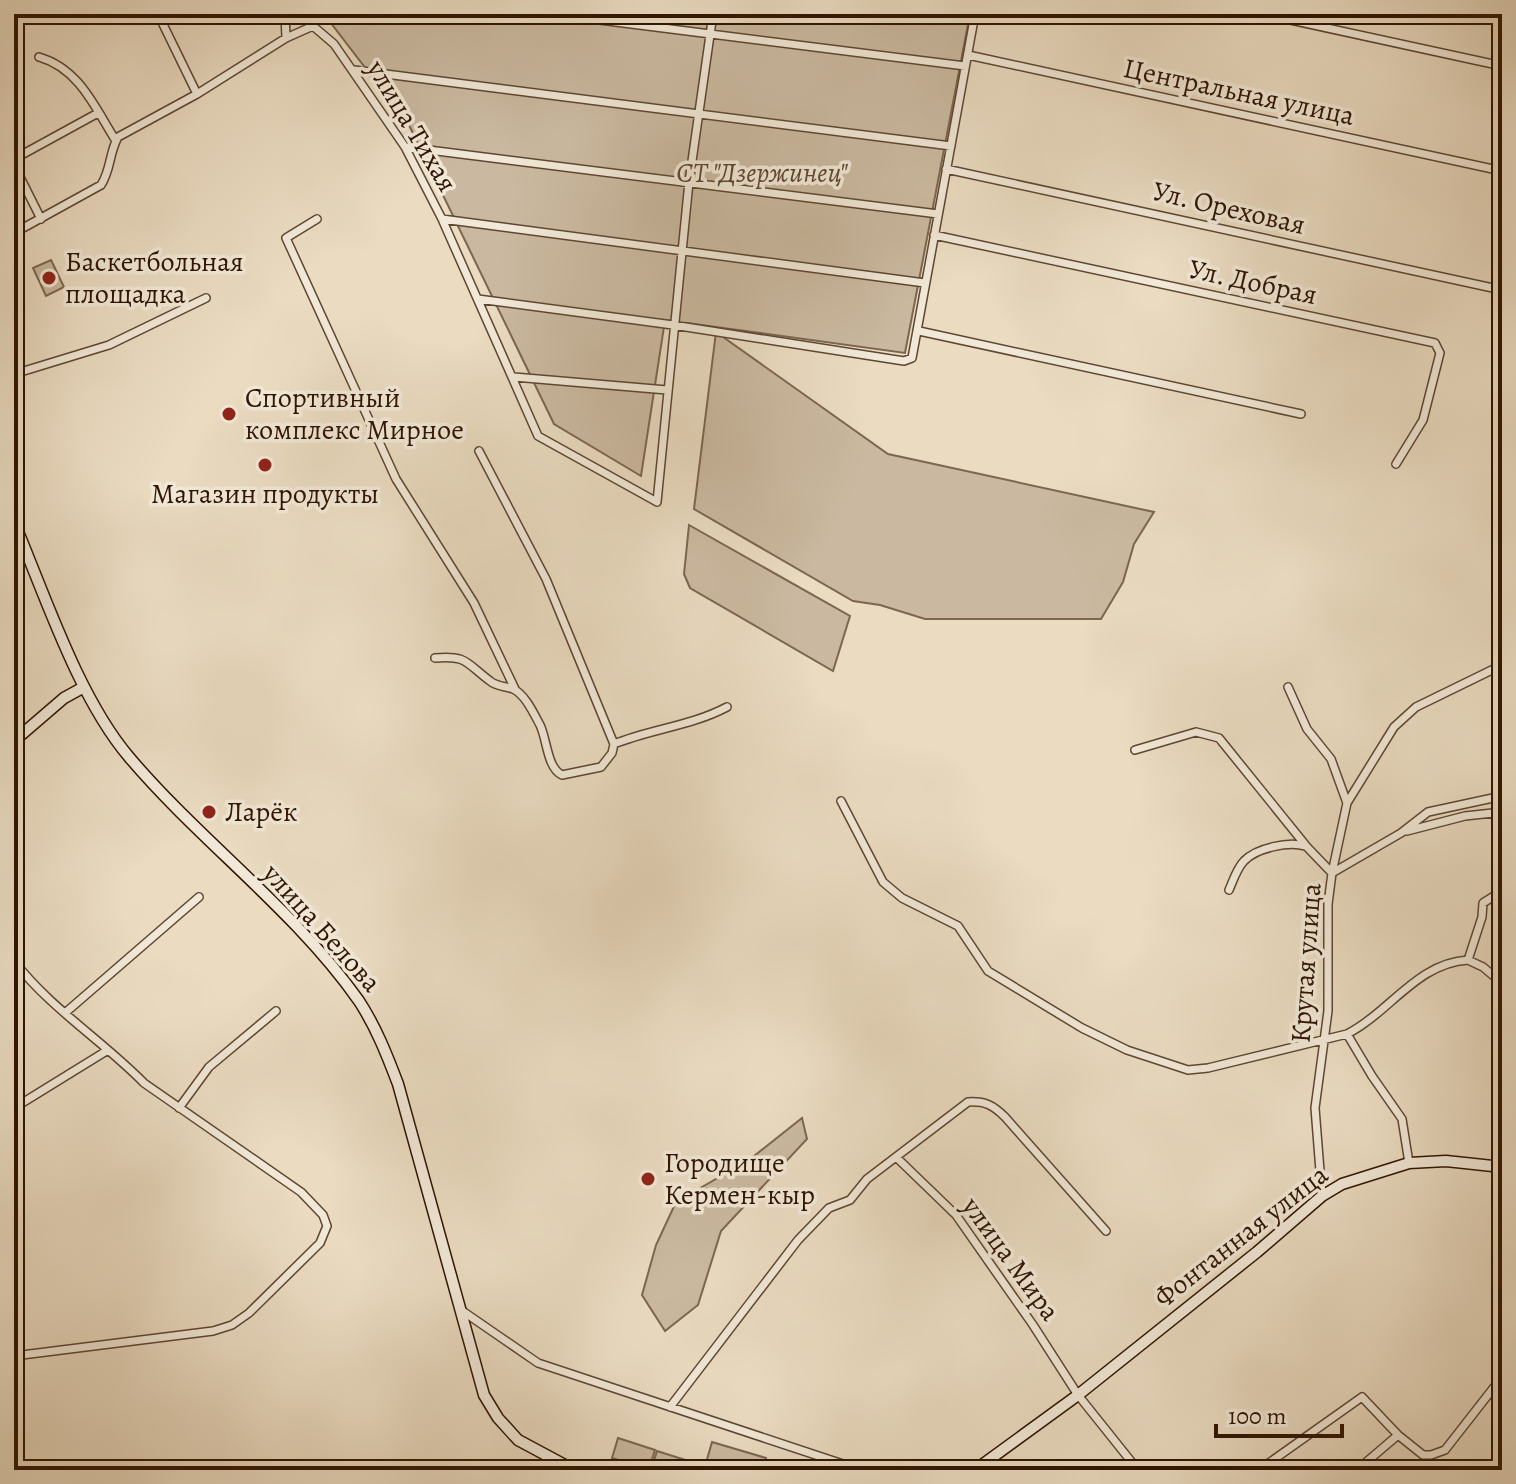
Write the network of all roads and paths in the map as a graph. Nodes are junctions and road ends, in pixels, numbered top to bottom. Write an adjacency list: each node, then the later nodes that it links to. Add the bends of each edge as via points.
1 (158, 14): 16 (street)
2 (285, 14): 10 (street)
3 (304, 14): 8 (street, улица Тихая)
4 (552, 14): 9 (street)
5 (713, 14): 9 (street)
6 (975, 14): 11 (street)
7 (1263, 14): 14 (street)
8 (313, 26): 10 (street); 15 (street, улица Тихая)
9 (710, 34): 13 (street); 18 (street)
10 (286, 38): 16 (street)
11 (968, 55): 13 (street); 25 (street, Центральная улица)
12 (39, 57): 17 (street, via 76,79)
13 (965, 66): 20 (street)
14 (1502, 66)
15 (354, 70): 18 (street); 21 (street, улица Тихая)
16 (197, 94): 19 (street)
17 (98, 113): 19 (street); 22 (street)
18 (698, 113): 20 (street); 26 (street)
19 (116, 141): 28 (street, via 101,185)
20 (951, 146): 24 (street)
21 (405, 147): 26 (street); 30 (street, улица Тихая)
22 (14, 159)
23 (14, 165): 28 (street)
24 (946, 169): 27 (street); 35 (street, Ул. Ореховая)
25 (1502, 171)
26 (689, 182): 27 (street); 33 (street)
27 (938, 214): 32 (street)
28 (41, 219): 31 (street)
29 (317, 219): 51 (street, via 286,238 396,479 474,603)
30 (442, 219): 33 (street); 37 (street, улица Тихая)
31 (14, 233)
32 (934, 235): 34 (street); 45 (street, Ул. Добрая, via 1435,343 1440,353 1423,420)
33 (681, 252): 34 (street); 38 (street)
34 (925, 283): 39 (street)
35 (1502, 290)
36 (206, 298): 40 (street, via 109,345)
37 (478, 299): 38 (street); 41 (street, улица Тихая)
38 (673, 325): 39 (street, via 904,361 915,355); 42 (street)
39 (919, 331): 43 (street)
40 (14, 374)
41 (514, 377): 42 (street); 42 (street, улица Тихая, via 538,436 657,502)
42 (667, 390)
43 (1301, 414)
44 (479, 451): 54 (street, via 546,579)
45 (1396, 464)
46 (14, 522): 49 (main road, улица Белова)
47 (435, 658): 51 (street, via 462,658 491,682)
48 (1502, 665): 58 (street, via 1416,707 1394,727)
49 (84, 687): 53 (main road); 82 (main road, улица Белова, via 128,756 303,934 359,1001 398,1084)
50 (1288, 687): 58 (street, via 1307,729 1331,759)
51 (515, 689): 54 (street, via 541,727 559,775 601,767)
52 (727, 707): 54 (street)
53 (14, 741)
54 (614, 744)
55 (1135, 750): 62 (street, via 1196,732 1219,738)
56 (1502, 796): 60 (street, Крутая улица, via 1428,812)
57 (841, 801): 73 (street, via 883,882 902,898 958,926 988,971 1104,1039 1188,1070)
58 (1347, 803): 63 (street)
59 (1498, 812): 60 (street); 61 (street)
60 (1401, 833): 63 (street, Крутая улица)
61 (1502, 836)
62 (1307, 847): 63 (street); 64 (street, via 1287,844 1258,852 1244,860)
63 (1332, 873): 73 (street, Крутая улица)
64 (1229, 890)
65 (1502, 891): 67 (street, via 1483,903)
66 (199, 897): 71 (street)
67 (1468, 960): 69 (street); 72 (street, via 1417,978 1380,1014)
68 (14, 961): 71 (street)
69 (1502, 983)
70 (276, 1011): 76 (street, via 209,1067)
71 (65, 1013): 74 (street)
72 (1347, 1034): 73 (street); 78 (street, via 1402,1119)
73 (1324, 1039): 80 (street, Крутая улица, via 1315,1118)
74 (108, 1050): 75 (street); 76 (street)
75 (14, 1108)
76 (179, 1108): 83 (street, via 301,1192 323,1215 324,1238 232,1325)
77 (896, 1157): 81 (street, via 968,1102 982,1101 1005,1117); 85 (street, улица Мира, via 956,1215); 86 (street, via 850,1200 829,1208 798,1240)
78 (1409, 1163): 79 (main road, Фонтанная улица); 80 (main road, Фонтанная улица, via 1359,1177)
79 (1502, 1167)
80 (1322, 1196): 85 (main road, Фонтанная улица)
81 (1106, 1231)
82 (460, 1308): 86 (street, via 538,1363); 88 (main road, улица Белова, via 484,1395 498,1418 518,1440)
83 (14, 1356)
84 (1502, 1377): 87 (street, via 1438,1453 1423,1455)
85 (1078, 1395): 90 (main road, Фонтанная улица); 91 (street, улица Мира)
86 (670, 1407): 89 (street)
87 (1398, 1435): 92 (street, via 1362,1397); 93 (street)
88 (574, 1470)
89 (861, 1470)
90 (975, 1470)
91 (1138, 1470)
92 (1259, 1470)
93 (1357, 1470)

